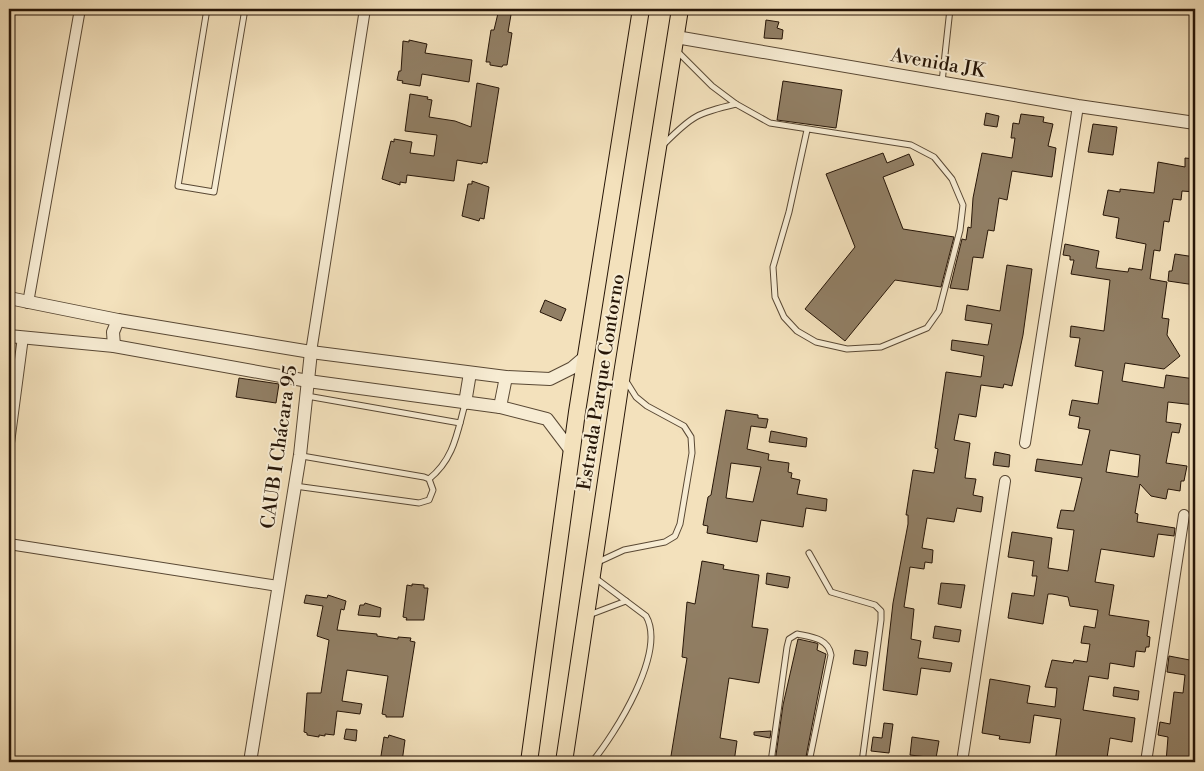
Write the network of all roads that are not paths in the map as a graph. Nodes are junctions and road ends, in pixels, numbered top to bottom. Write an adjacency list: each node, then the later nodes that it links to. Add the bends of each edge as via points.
1 (80, 9): 16 (street)
2 (207, 9): 3 (lane, via 178,186 214,192)
3 (244, 9)
4 (363, 9): 21 (street)
5 (641, 9): 22 (highway, Estrada Parque Contorno)
6 (680, 9): 8 (highway, Estrada Parque Contorno)
7 (950, 9): 9 (lane)
8 (675, 43): 9 (street, Avenida JK); 10 (lane, via 699,76); 14 (highway, Estrada Parque Contorno)
9 (942, 82): 11 (street, Avenida JK)
10 (736, 104): 13 (lane, via 770,123); 14 (lane, via 691,118)
11 (1078, 106): 12 (street, Avenida JK); 31 (street)
12 (1195, 123)
13 (806, 130): 13 (lane, via 789,212 773,267 775,297 784,317 797,331 816,342 847,349 881,346 927,328 939,311 960,230 963,205 952,179 934,157 911,145)
14 (658, 150): 24 (highway, Estrada Parque Contorno)
15 (9, 298): 16 (street, CAUB I Chácara 95)
16 (28, 303): 17 (street, CAUB I Chácara 95)
17 (118, 320): 20 (street, via 113,332); 21 (street, CAUB I Chácara 95)
18 (9, 336): 19 (street)
19 (23, 337): 20 (street); 32 (street)
20 (114, 346): 26 (street)
21 (311, 352): 23 (street); 26 (street, CAUB I Chácara 95)
22 (586, 356): 25 (street, via 572,368 550,379); 33 (highway, Estrada Parque Contorno)
23 (470, 372): 25 (street); 28 (street)
24 (622, 374): 41 (highway, Estrada Parque Contorno); 41 (lane, via 636,397 684,426 690,437 692,454 675,536 665,542 624,550)
25 (506, 377): 29 (street)
26 (308, 381): 27 (street, CAUB I Chácara 95); 28 (street)
27 (306, 396): 30 (lane); 34 (street, CAUB I Chácara 95)
28 (465, 403): 29 (street); 30 (lane)
29 (500, 407): 33 (street, via 547,419)
30 (460, 423): 35 (lane, via 453,451)
31 (1026, 443)
32 (9, 444)
33 (572, 452): 45 (highway, Estrada Parque Contorno)
34 (300, 455): 35 (lane); 37 (street, CAUB I Chácara 95)
35 (430, 479): 37 (lane, via 433,490 429,500 420,503)
36 (1005, 481): 52 (street)
37 (294, 486): 42 (street, CAUB I Chácara 95)
38 (1184, 515): 53 (street)
39 (9, 544): 42 (street)
40 (809, 553): 51 (lane, via 831,592 876,605 881,612)
41 (593, 570): 43 (lane); 44 (highway, Estrada Parque Contorno)
42 (278, 586): 46 (street, CAUB I Chácara 95)
43 (626, 601): 44 (lane); 48 (lane, via 651,623 646,665 618,726)
44 (586, 616): 47 (highway, Estrada Parque Contorno)
45 (530, 761)
46 (250, 762)
47 (564, 762)
48 (592, 762)
49 (771, 762): 50 (lane, via 787,647 789,640 797,634 820,640 830,649)
50 (809, 762)
51 (862, 762)
52 (962, 762)
53 (1146, 762)

